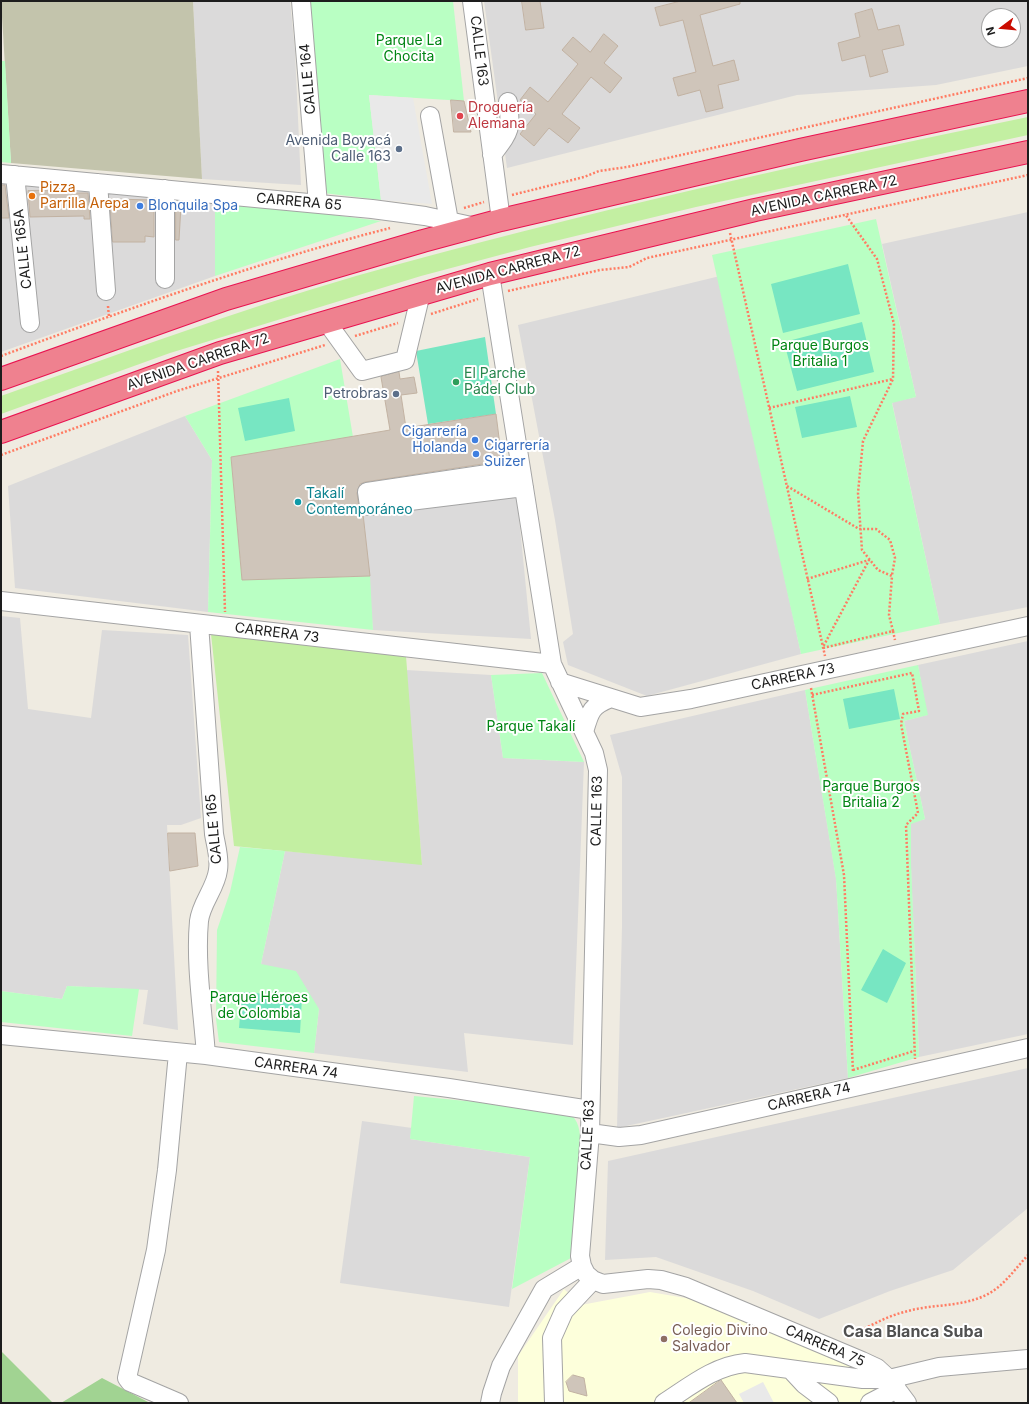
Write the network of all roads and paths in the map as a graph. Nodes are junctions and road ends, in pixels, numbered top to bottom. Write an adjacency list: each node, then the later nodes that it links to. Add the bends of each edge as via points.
1 (301, 1): 11 (street, CALLE 164)
2 (472, 1): 7 (street, CALLE 163)
3 (1028, 101): 14 (highway, via 800,150)
4 (508, 102): 7 (street, via 511,123)
5 (430, 116): 15 (street)
6 (1028, 152): 13 (highway, AVENIDA CARRERA 72)
7 (492, 155): 14 (street, CALLE 163)
8 (8, 174): 9 (street, CARRERA 65); 22 (street, CALLE 165A)
9 (98, 183): 10 (street, CARRERA 65); 19 (street)
10 (165, 189): 11 (street, CARRERA 65); 18 (street)
11 (318, 204): 15 (street, CARRERA 65, via 424,211)
12 (845, 214): 25 (path, via 877,259 894,324)
13 (726, 217): 17 (highway, AVENIDA CARRERA 72); 26 (path)
14 (501, 220): 16 (highway)
15 (449, 221): 16 (street, CARRERA 65)
16 (476, 227): 24 (highway, via 226,299)
17 (490, 274): 20 (highway, AVENIDA CARRERA 72); 28 (street, CALLE 163)
18 (165, 279)
19 (106, 291)
20 (421, 293): 21 (highway, AVENIDA CARRERA 72); 21 (street, via 405,360 362,371)
21 (326, 321): 23 (highway, AVENIDA CARRERA 72)
22 (30, 323)
23 (218, 354): 27 (highway, AVENIDA CARRERA 72); 39 (path)
24 (1, 379)
25 (893, 379): 26 (path); 32 (path, via 863,441 858,493)
26 (769, 408): 30 (path)
27 (1, 432)
28 (521, 469): 29 (street); 31 (street, CALLE 163)
29 (481, 484): 29 (street, via 367,492 369,506); 31 (street)
30 (786, 486): 32 (path); 35 (path)
31 (524, 487): 41 (street, CALLE 163)
32 (859, 529): 33 (path, via 862,550); 34 (path, via 876,530 890,540 896,558)
33 (869, 560): 34 (path, via 878,570); 35 (path); 40 (path)
34 (892, 576): 40 (path, via 889,615 893,631)
35 (807, 579): 40 (path)
36 (1, 601): 37 (street, CARRERA 73)
37 (199, 624): 39 (street, CARRERA 73); 52 (street, CALLE 165, via 214,834 219,858 216,880 199,919 198,940)
38 (1028, 626): 42 (street, CARRERA 73)
39 (226, 627): 41 (street, CARRERA 73)
40 (823, 648): 42 (path)
41 (552, 664): 44 (street, CALLE 163)
42 (828, 670): 43 (street, CARRERA 73)
43 (808, 674): 45 (path); 46 (street, CARRERA 73, via 692,699 640,707)
44 (560, 682): 46 (street, CARRERA 73); 47 (street, CALLE 163)
45 (812, 695): 50 (path, via 912,673 919,710 903,714 901,724 918,813 906,825); 54 (path, via 844,876)
46 (611, 698): 47 (street, via 600,702 592,710)
47 (584, 732): 55 (street, CALLE 163, via 594,753 599,785)
48 (1, 1035): 51 (street, CARRERA 74)
49 (1028, 1048): 53 (street, CARRERA 74)
50 (914, 1051): 53 (path); 54 (path)
51 (178, 1053): 52 (street, CARRERA 74); 64 (street, via 167,1170 156,1250 127,1379)
52 (206, 1055): 55 (street, CARRERA 74)
53 (915, 1074): 54 (street, CARRERA 74)
54 (853, 1079): 56 (street, CARRERA 74, via 641,1135 619,1137)
55 (590, 1110): 56 (street, CALLE 163)
56 (590, 1133): 58 (street, CALLE 163, via 580,1256)
57 (1028, 1255): 60 (path, via 1000,1286 987,1295 974,1300 907,1311)
58 (582, 1266): 59 (street); 65 (street, via 544,1289 501,1366)
59 (593, 1280): 60 (street, CARRERA 75, via 602,1284 648,1279 686,1287); 66 (street, via 564,1311 552,1338)
60 (830, 1347): 63 (street, CARRERA 75, via 877,1368)
61 (1028, 1359): 63 (street, via 939,1367)
62 (791, 1370): 63 (street, via 856,1379); 67 (street, via 745,1363 735,1364 714,1371); 68 (street, via 804,1384)
63 (897, 1390): 69 (street)
64 (179, 1403)
65 (490, 1403)
66 (554, 1403)
67 (664, 1403)
68 (829, 1403)
69 (870, 1403)

